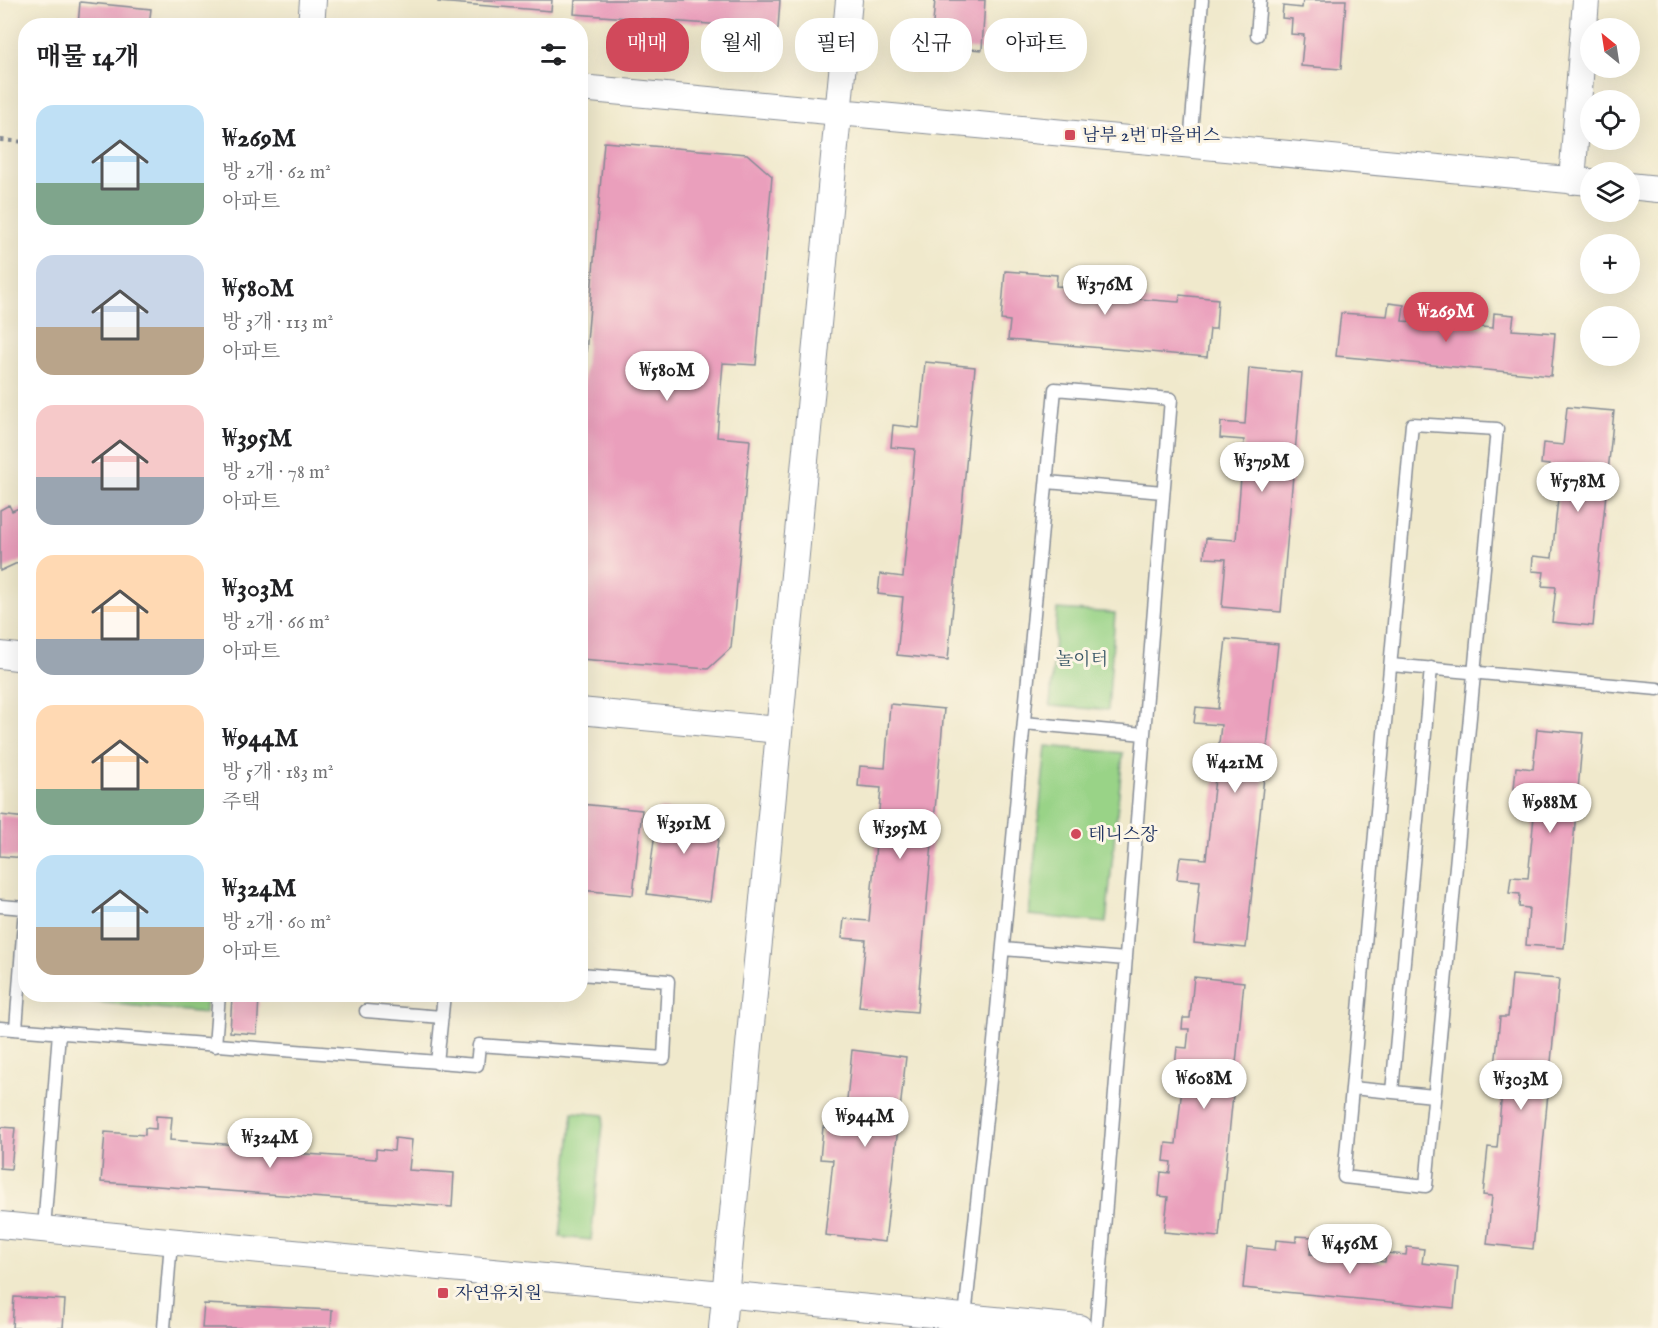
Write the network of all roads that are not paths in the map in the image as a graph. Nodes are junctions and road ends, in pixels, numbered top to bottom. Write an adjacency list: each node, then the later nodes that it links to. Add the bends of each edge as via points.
1 (313, 0): 6 (street)
2 (849, 0): 9 (street)
3 (1202, 0): 10 (lane)
4 (1260, 0): 7 (lane)
5 (1586, 0): 11 (street)
6 (312, 18)
7 (1257, 36)
8 (588, 88): 9 (street)
9 (838, 112): 10 (street); 25 (street)
10 (1190, 145): 12 (street)
11 (1582, 162)
12 (1580, 181)
13 (1640, 187): 14 (street)
14 (1658, 189)
15 (1047, 482): 16 (lane); 16 (lane, via 1055,389 1148,397 1171,399); 24 (lane)
16 (1163, 492): 26 (lane)
17 (0, 655): 18 (street)
18 (18, 657)
19 (1390, 665): 20 (lane); 21 (lane, via 1412,424 1497,429); 42 (lane)
20 (1431, 668): 21 (lane); 43 (lane)
21 (1474, 672): 22 (lane); 44 (lane)
22 (1658, 689)
23 (588, 712): 25 (street)
24 (1024, 723): 26 (lane); 29 (lane)
25 (779, 730): 48 (street)
26 (1144, 734): 30 (lane)
27 (0, 906): 28 (lane)
28 (18, 907)
29 (1003, 949): 30 (lane); 49 (lane)
30 (1126, 959): 53 (lane)
31 (588, 975): 41 (lane, via 668,981 664,1058 479,1045 477,1065)
32 (18, 1002): 38 (lane)
33 (218, 1002): 40 (lane)
34 (443, 1002): 36 (lane)
35 (366, 1011): 36 (lane)
36 (442, 1017): 41 (lane)
37 (0, 1028): 38 (lane)
38 (16, 1029): 39 (lane)
39 (59, 1032): 40 (lane); 46 (lane)
40 (215, 1046): 41 (lane)
41 (437, 1063)
42 (1352, 1088): 43 (lane); 44 (lane, via 1344,1177 1426,1186)
43 (1392, 1092): 44 (lane)
44 (1434, 1096)
45 (0, 1225): 46 (street)
46 (44, 1229): 47 (street)
47 (171, 1242): 48 (street); 50 (lane)
48 (725, 1294): 49 (street); 51 (street)
49 (965, 1317): 52 (street)
50 (164, 1328)
51 (722, 1328)
52 (1079, 1328)
53 (1096, 1328)

